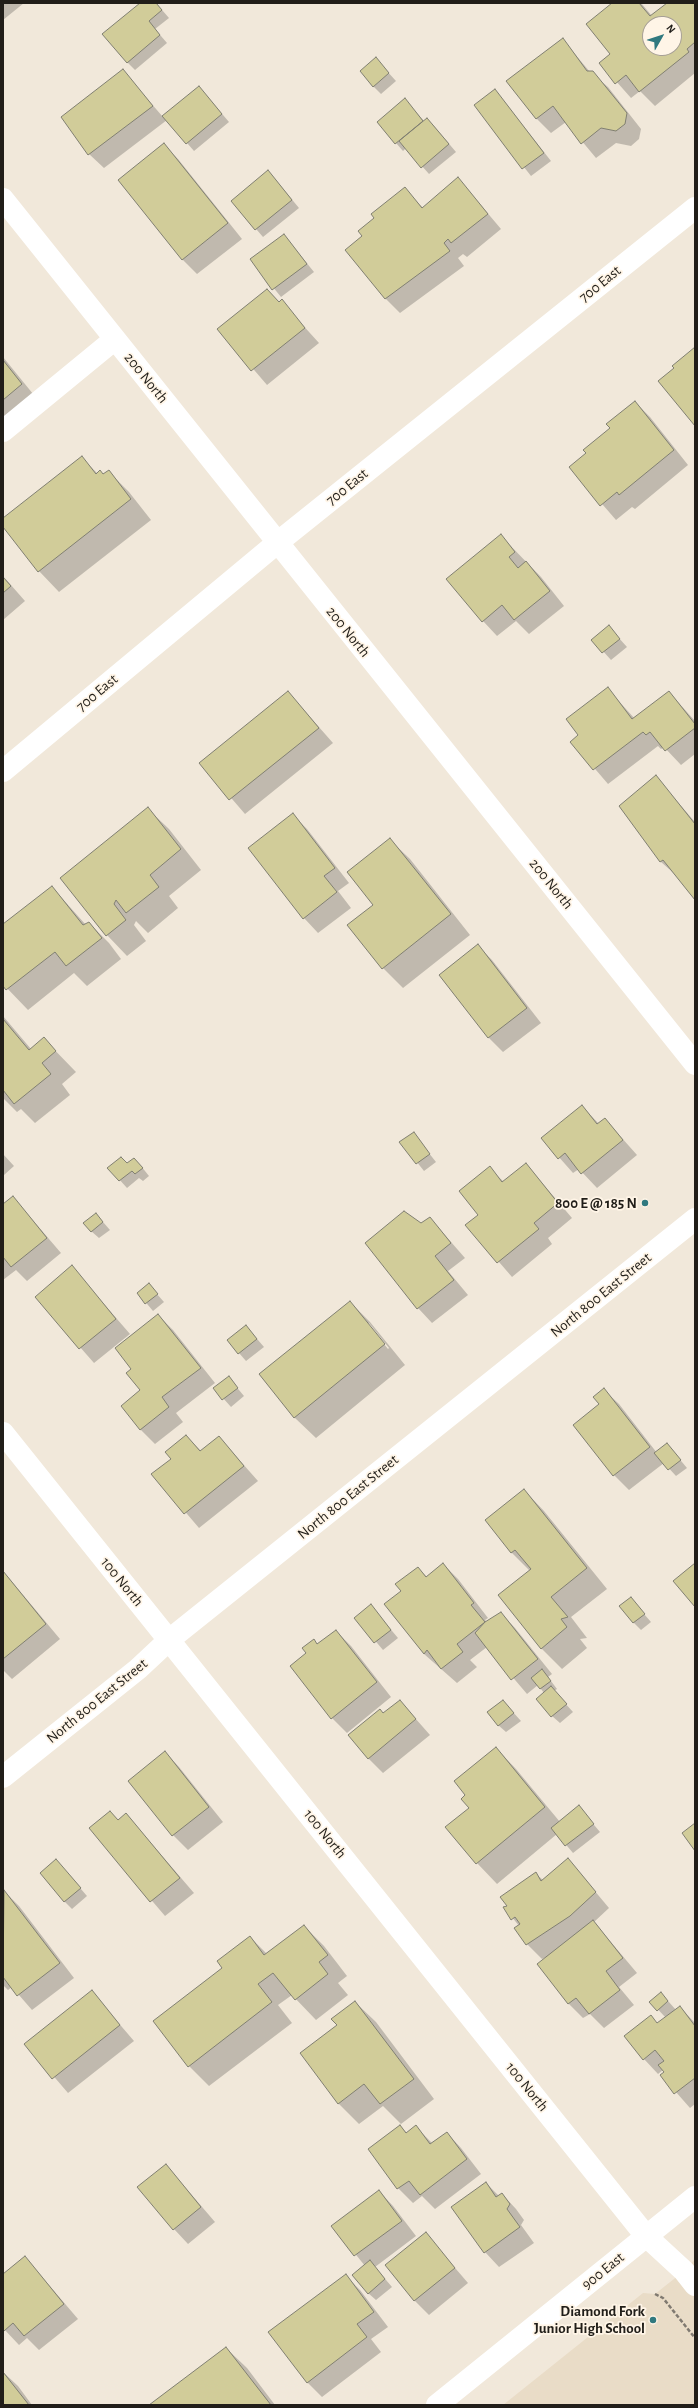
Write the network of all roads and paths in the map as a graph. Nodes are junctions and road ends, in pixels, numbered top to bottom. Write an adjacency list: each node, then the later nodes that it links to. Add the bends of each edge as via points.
1 (3, 199): 3 (street, 200 North)
2 (695, 208): 5 (street, 700 East)
3 (115, 339): 4 (street); 5 (street, 200 North)
4 (3, 431)
5 (277, 543): 6 (street, 700 East); 7 (street, 200 North)
6 (3, 771)
7 (695, 1064)
8 (695, 1219): 10 (street, North 800 East Street)
9 (3, 1433): 10 (street, 100 North)
10 (169, 1640): 11 (street, North 800 East Street, via 138,1669); 13 (street, 100 North)
11 (3, 1777)
12 (695, 2197): 13 (street, 900 East)
13 (646, 2236): 14 (street, 100 North, via 684,2271); 17 (street, 900 East)
14 (695, 2285)
15 (655, 2294): 16 (path, via 663,2298)
16 (695, 2338)
17 (437, 2405)

